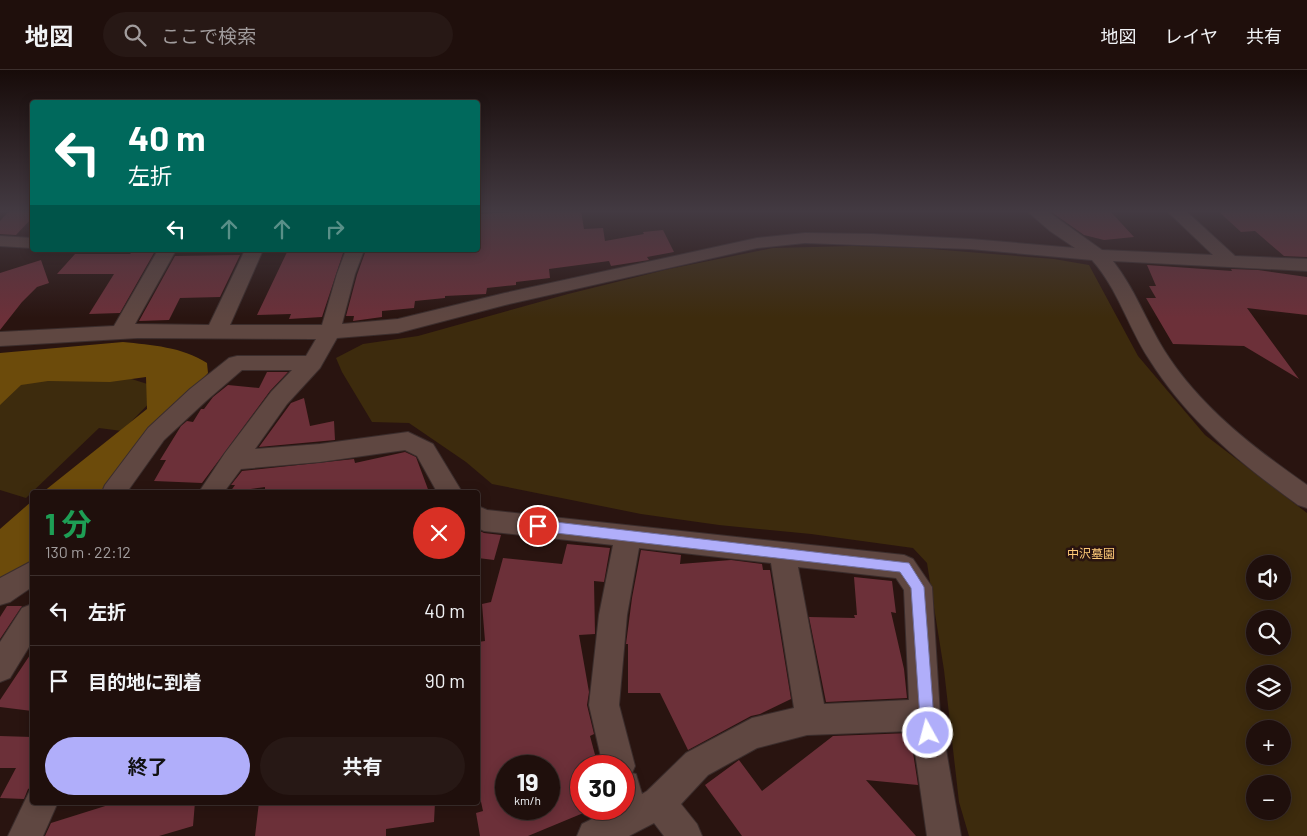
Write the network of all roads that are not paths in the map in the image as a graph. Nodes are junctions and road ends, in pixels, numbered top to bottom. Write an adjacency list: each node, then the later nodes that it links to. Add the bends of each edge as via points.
1 (736, 247): 13 (street, via 398,326)
2 (1002, 247): 8 (street)
3 (1085, 247): 8 (street)
4 (1215, 247): 9 (street)
5 (166, 252): 11 (street)
6 (253, 252): 12 (street)
7 (353, 252): 13 (street)
8 (1097, 255): 9 (street); 20 (street, via 1110,270 1157,354 1189,398 1238,446)
9 (1229, 260): 10 (street)
10 (1307, 265)
11 (120, 332): 12 (street); 14 (street)
12 (216, 332): 13 (street)
13 (330, 332): 15 (street)
14 (0, 339)
15 (312, 363): 16 (street, via 279,398); 17 (street, via 237,362 156,434)
16 (233, 460): 18 (street); 19 (street, via 408,441 425,450)
17 (115, 490)
18 (212, 490)
19 (449, 490)
20 (1307, 498)
21 (480, 518): 22 (street)
22 (628, 535): 23 (street); 30 (street, via 613,615 604,705)
23 (782, 553): 28 (street, via 904,567 918,587); 29 (street)
24 (30, 574): 25 (street)
25 (0, 593)
26 (30, 620): 27 (street)
27 (0, 668)
28 (925, 715): 29 (street); 36 (street)
29 (812, 720): 31 (street, via 752,734)
30 (616, 755)
31 (638, 802): 34 (street); 35 (street)
32 (40, 805): 33 (street)
33 (21, 835)
34 (594, 836)
35 (685, 836)
36 (944, 836)

